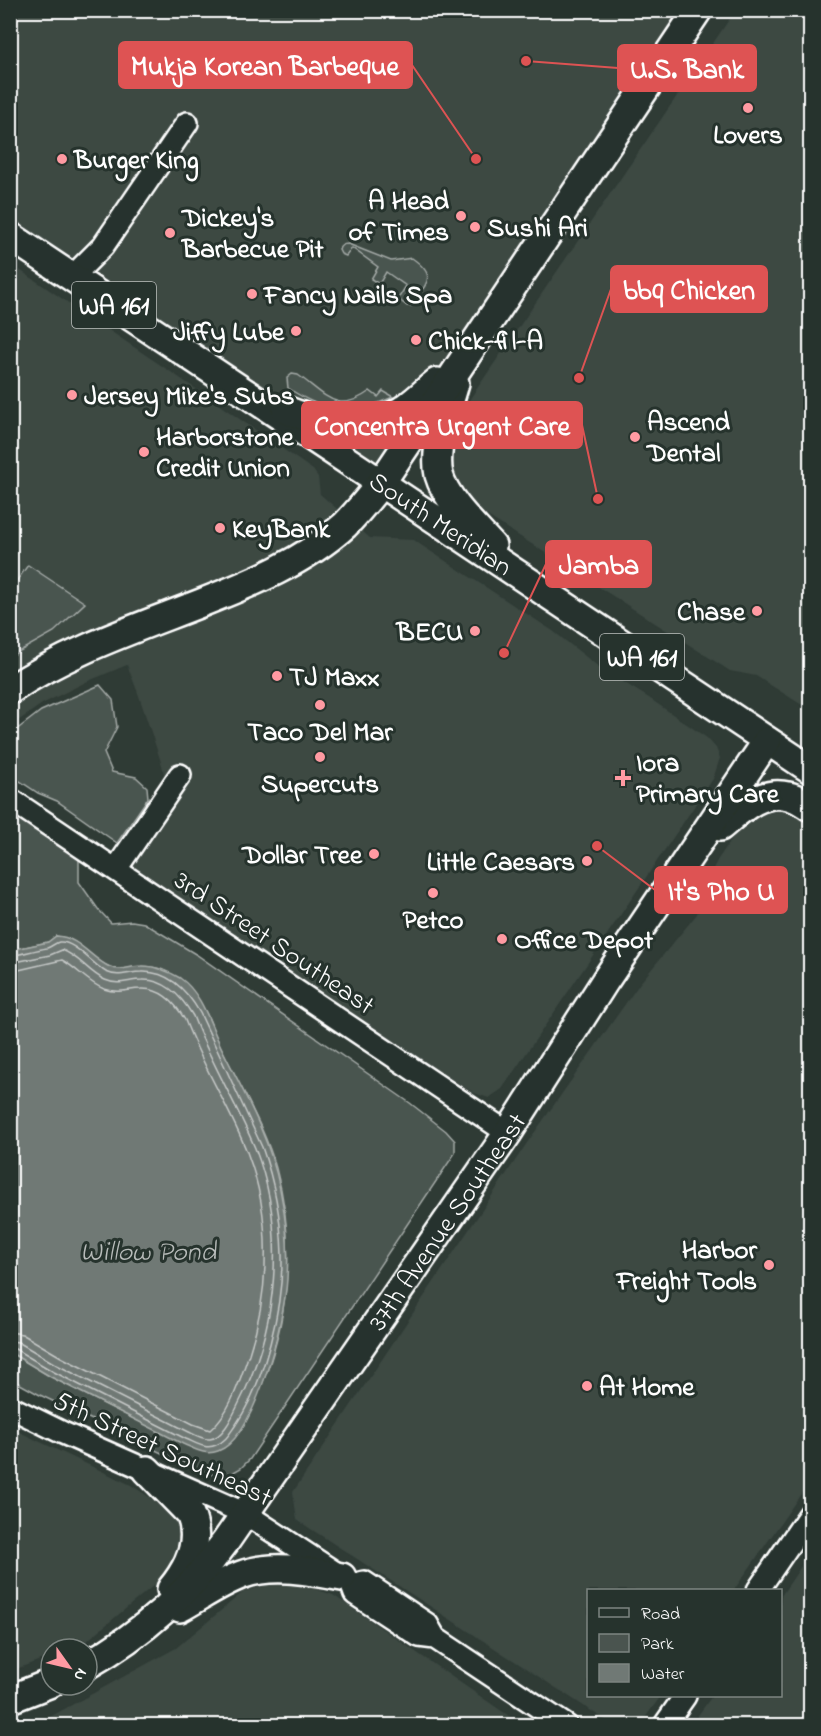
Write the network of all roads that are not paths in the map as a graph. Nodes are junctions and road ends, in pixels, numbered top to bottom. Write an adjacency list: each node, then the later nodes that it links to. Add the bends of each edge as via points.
1 (698, 10): 5 (main road)
2 (187, 123): 4 (street, via 103,246)
3 (10, 236): 4 (main road, South Meridian / WA 161)
4 (72, 277): 6 (main road, South Meridian / WA 161)
5 (459, 364): 6 (main road, via 396,413 362,424 325,422); 7 (main road); 8 (main road, via 440,442 440,477 460,510)
6 (250, 396): 7 (main road, South Meridian / WA 161)
7 (381, 483): 8 (main road, South Meridian / WA 161); 9 (main road, via 344,525 276,572 49,666)
8 (517, 574): 10 (main road, South Meridian / WA 161)
9 (10, 690)
10 (767, 741): 11 (main road, South Meridian / WA 161); 15 (main road, 37th Avenue Southeast)
11 (810, 769)
12 (180, 775): 16 (street)
13 (10, 799): 16 (street, 3rd Street Southeast)
14 (810, 807): 15 (main road, via 788,795 755,800)
15 (694, 849): 17 (main road, 37th Avenue Southeast)
16 (116, 869): 17 (street, 3rd Street Southeast)
17 (508, 1133): 20 (main road, 37th Avenue Southeast)
18 (10, 1407): 19 (street, 5th Street Southeast)
19 (147, 1470): 20 (street, 5th Street Southeast); 24 (main road, via 190,1514 196,1534 195,1545 174,1585)
20 (246, 1514): 22 (street, 5th Street Southeast); 24 (main road, 37th Avenue Southeast, via 203,1571)
21 (810, 1514): 23 (street)
22 (346, 1580): 24 (main road, via 281,1569 256,1571 222,1584); 29 (street, 5th Street Southeast, via 355,1594 419,1636 435,1638)
23 (759, 1589)
24 (133, 1636): 25 (main road, 37th Avenue Southeast)
25 (99, 1657)
26 (39, 1688): 28 (main road)
27 (684, 1697): 30 (street)
28 (10, 1699)
29 (567, 1725)
30 (664, 1725)

